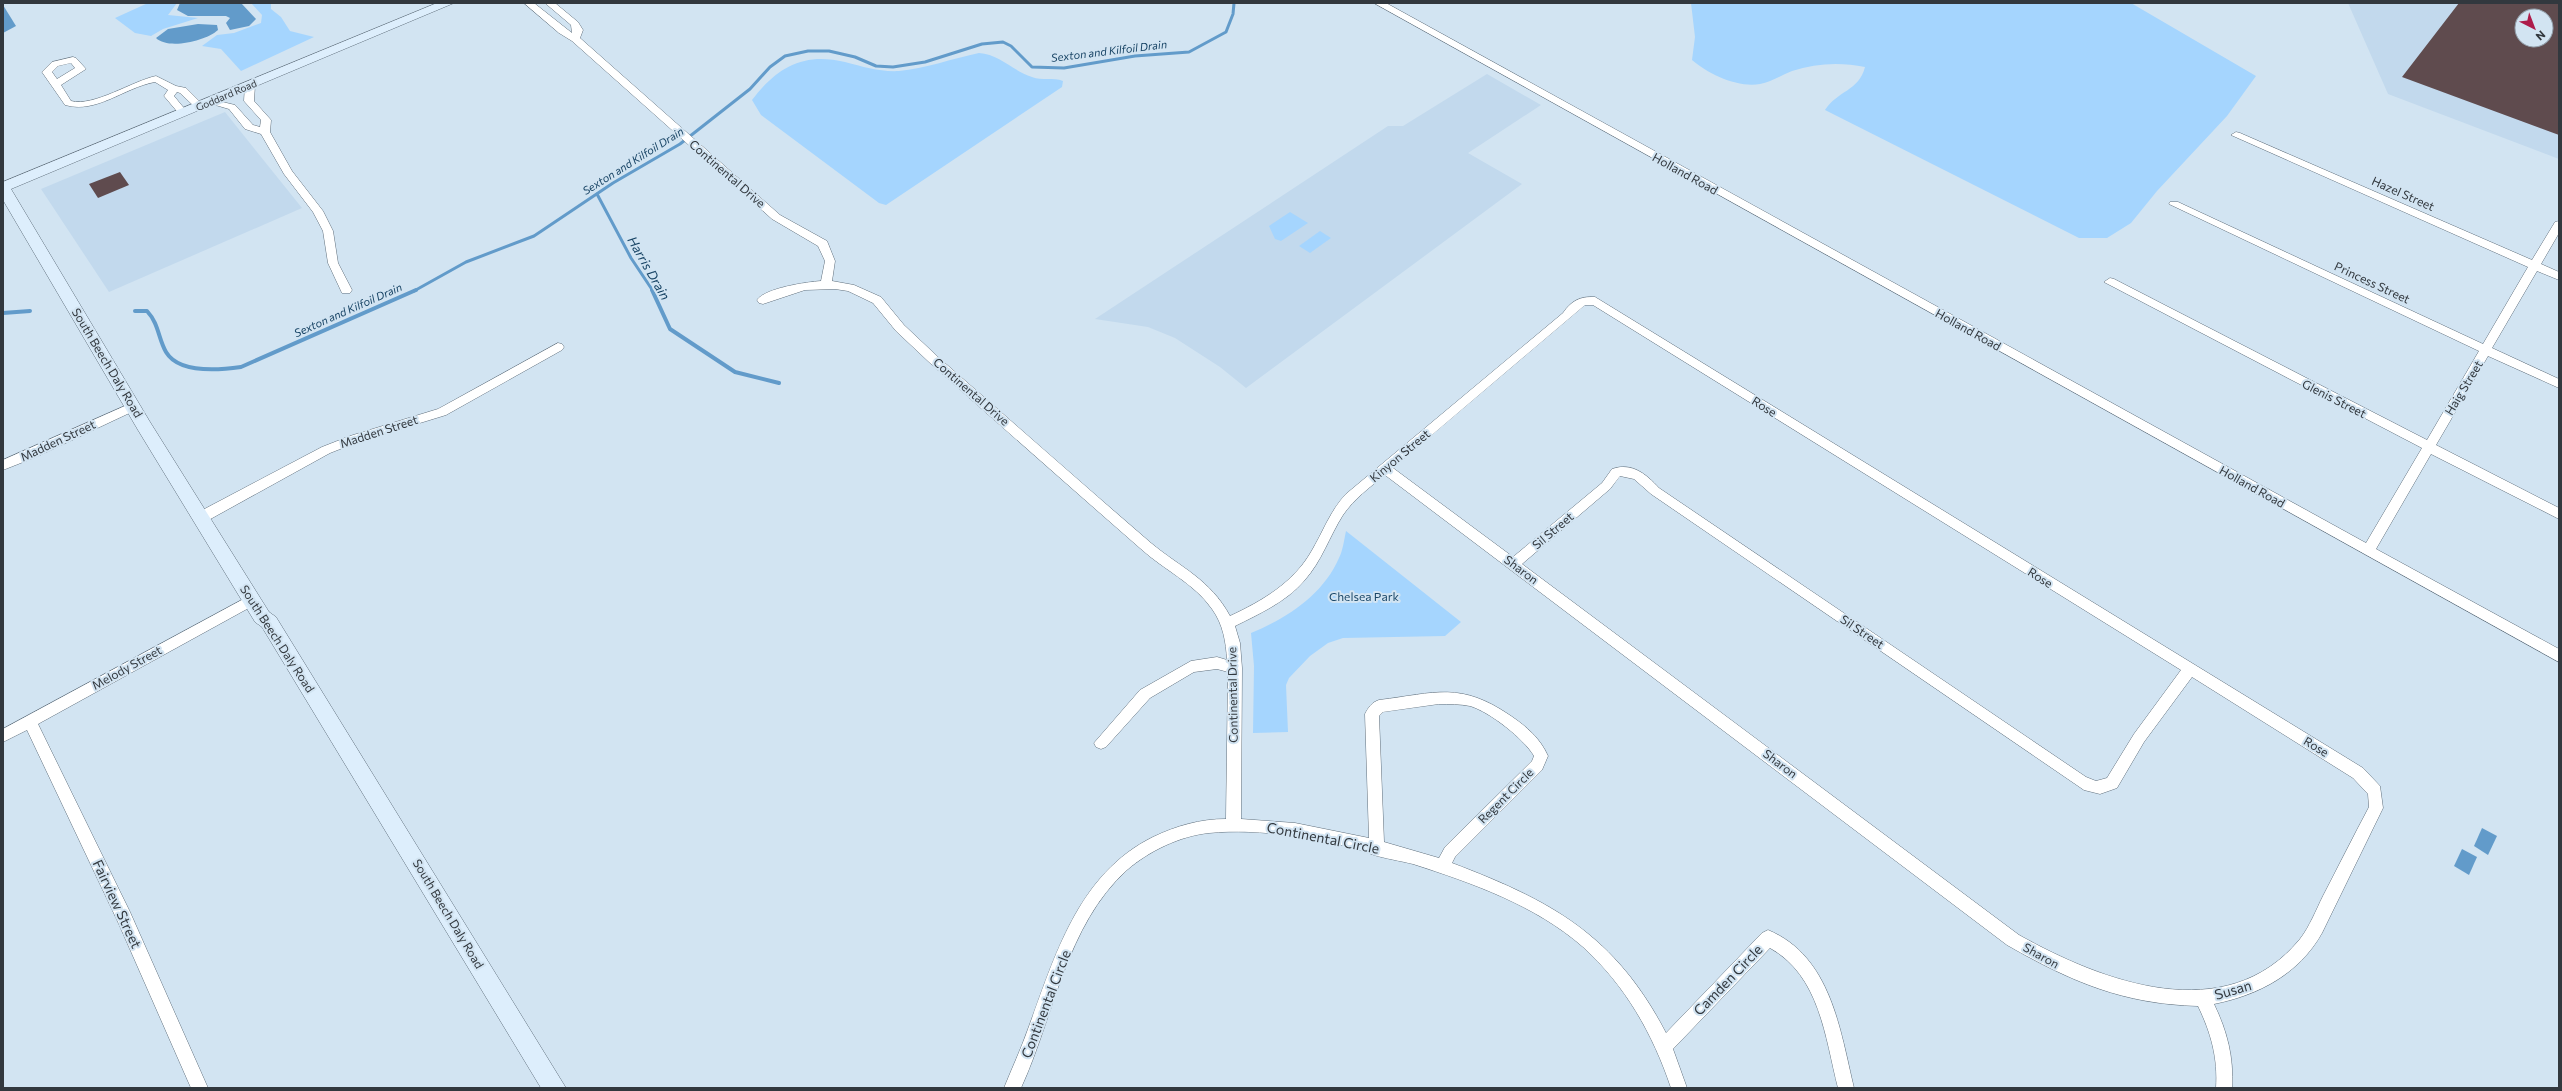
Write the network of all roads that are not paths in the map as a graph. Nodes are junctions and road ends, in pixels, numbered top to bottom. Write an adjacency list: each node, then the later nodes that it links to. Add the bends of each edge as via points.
1 (448, 3): 7 (street, Goddard Road)
2 (529, 3): 5 (street, Continental Drive)
3 (550, 3): 5 (street, via 575,24 578,30)
4 (1379, 3): 32 (street, Holland Road)
5 (575, 39): 19 (street, Continental Drive, via 776,217 823,244 830,261)
6 (55, 84): 8 (street, via 68,103 77,106 151,79 161,79)
7 (250, 85): 9 (street, Goddard Road); 11 (street, via 249,101 266,120)
8 (174, 89): 9 (street, via 182,90); 10 (street, via 169,96)
9 (204, 104): 10 (street, Goddard Road); 11 (street, via 232,107 249,127)
10 (183, 113): 13 (street, Goddard Road)
11 (265, 132): 20 (street, via 288,172 318,211 328,231 333,262)
12 (2236, 135): 16 (street, Hazel Street)
13 (3, 187): 26 (street, South Beech Daly Road)
14 (2174, 204): 24 (street, Princess Street)
15 (2559, 224): 16 (street, Haig Street)
16 (2535, 265): 17 (street, Hazel Street); 24 (street, Haig Street)
17 (2559, 276)
18 (2110, 282): 27 (street, Glenis Street)
19 (826, 284): 21 (street, via 790,289); 35 (street, Continental Drive, via 858,290 878,301 900,328 934,360 1148,548 1205,590)
20 (346, 290)
21 (762, 300)
22 (1589, 300): 29 (street, Kinyon Street, via 1574,304 1566,316); 38 (street, Rose, via 1599,302 1622,319)
23 (558, 348): 31 (street, Madden Street, via 442,412 326,450)
24 (2487, 350): 25 (street, Princess Street); 27 (street, Haig Street)
25 (2559, 384)
26 (134, 406): 28 (street, Madden Street); 31 (street, South Beech Daly Road)
27 (2429, 448): 30 (street, Glenis Street); 32 (street, Haig Street)
28 (3, 465)
29 (1385, 468): 33 (street, Sharon); 35 (street, Kinyon Street, via 1341,506 1331,520 1315,556 1295,583 1270,603)
30 (2559, 514)
31 (200, 518): 34 (street, South Beech Daly Road)
32 (2368, 551): 36 (street, Holland Road)
33 (1513, 564): 38 (street, Sil Street, via 1606,486 1616,472 1635,473 1662,495 2081,782 2095,788 2112,783 2152,719); 46 (street, Sharon, via 2019,944 2080,976 2127,991 2150,996)
34 (251, 600): 39 (street, Melody Street); 49 (street, South Beech Daly Road, via 262,617 269,622)
35 (1227, 623): 37 (street, Continental Drive, via 1233,643)
36 (2559, 656)
37 (1235, 668): 41 (street, via 1217,663 1191,667 1145,694); 42 (street, Continental Drive)
38 (2189, 670): 45 (street, Rose, via 2358,773 2375,791 2376,808)
39 (30, 721): 40 (street, Melody Street); 48 (street, Fairview Street, via 124,917)
40 (3, 736)
41 (1101, 743)
42 (1233, 826): 43 (street, Continental Circle, via 1287,830); 50 (street, Continental Circle, via 1202,827 1164,840 1129,860 1104,883 1075,928 1050,997)
43 (1378, 849): 44 (street, Continental Circle); 44 (street, Regent Circle, via 1372,714 1379,706 1452,698 1473,701 1488,708 1528,737 1536,744 1541,756 1537,765 1450,852)
44 (1442, 867): 47 (street, Continental Circle, via 1507,892 1548,912 1570,927 1612,965 1635,994)
45 (2324, 911): 46 (street, Susan, via 2306,944 2278,972 2256,984 2226,994)
46 (2203, 998): 53 (street, Susan, via 2222,1042 2226,1072)
47 (1664, 1047): 51 (street, Continental Circle); 52 (street, Camden Circle, via 1768,938 1793,954 1808,969 1824,1001)
48 (200, 1088)
49 (554, 1088)
50 (1012, 1088)
51 (1679, 1088)
52 (1846, 1088)
53 (2224, 1088)

